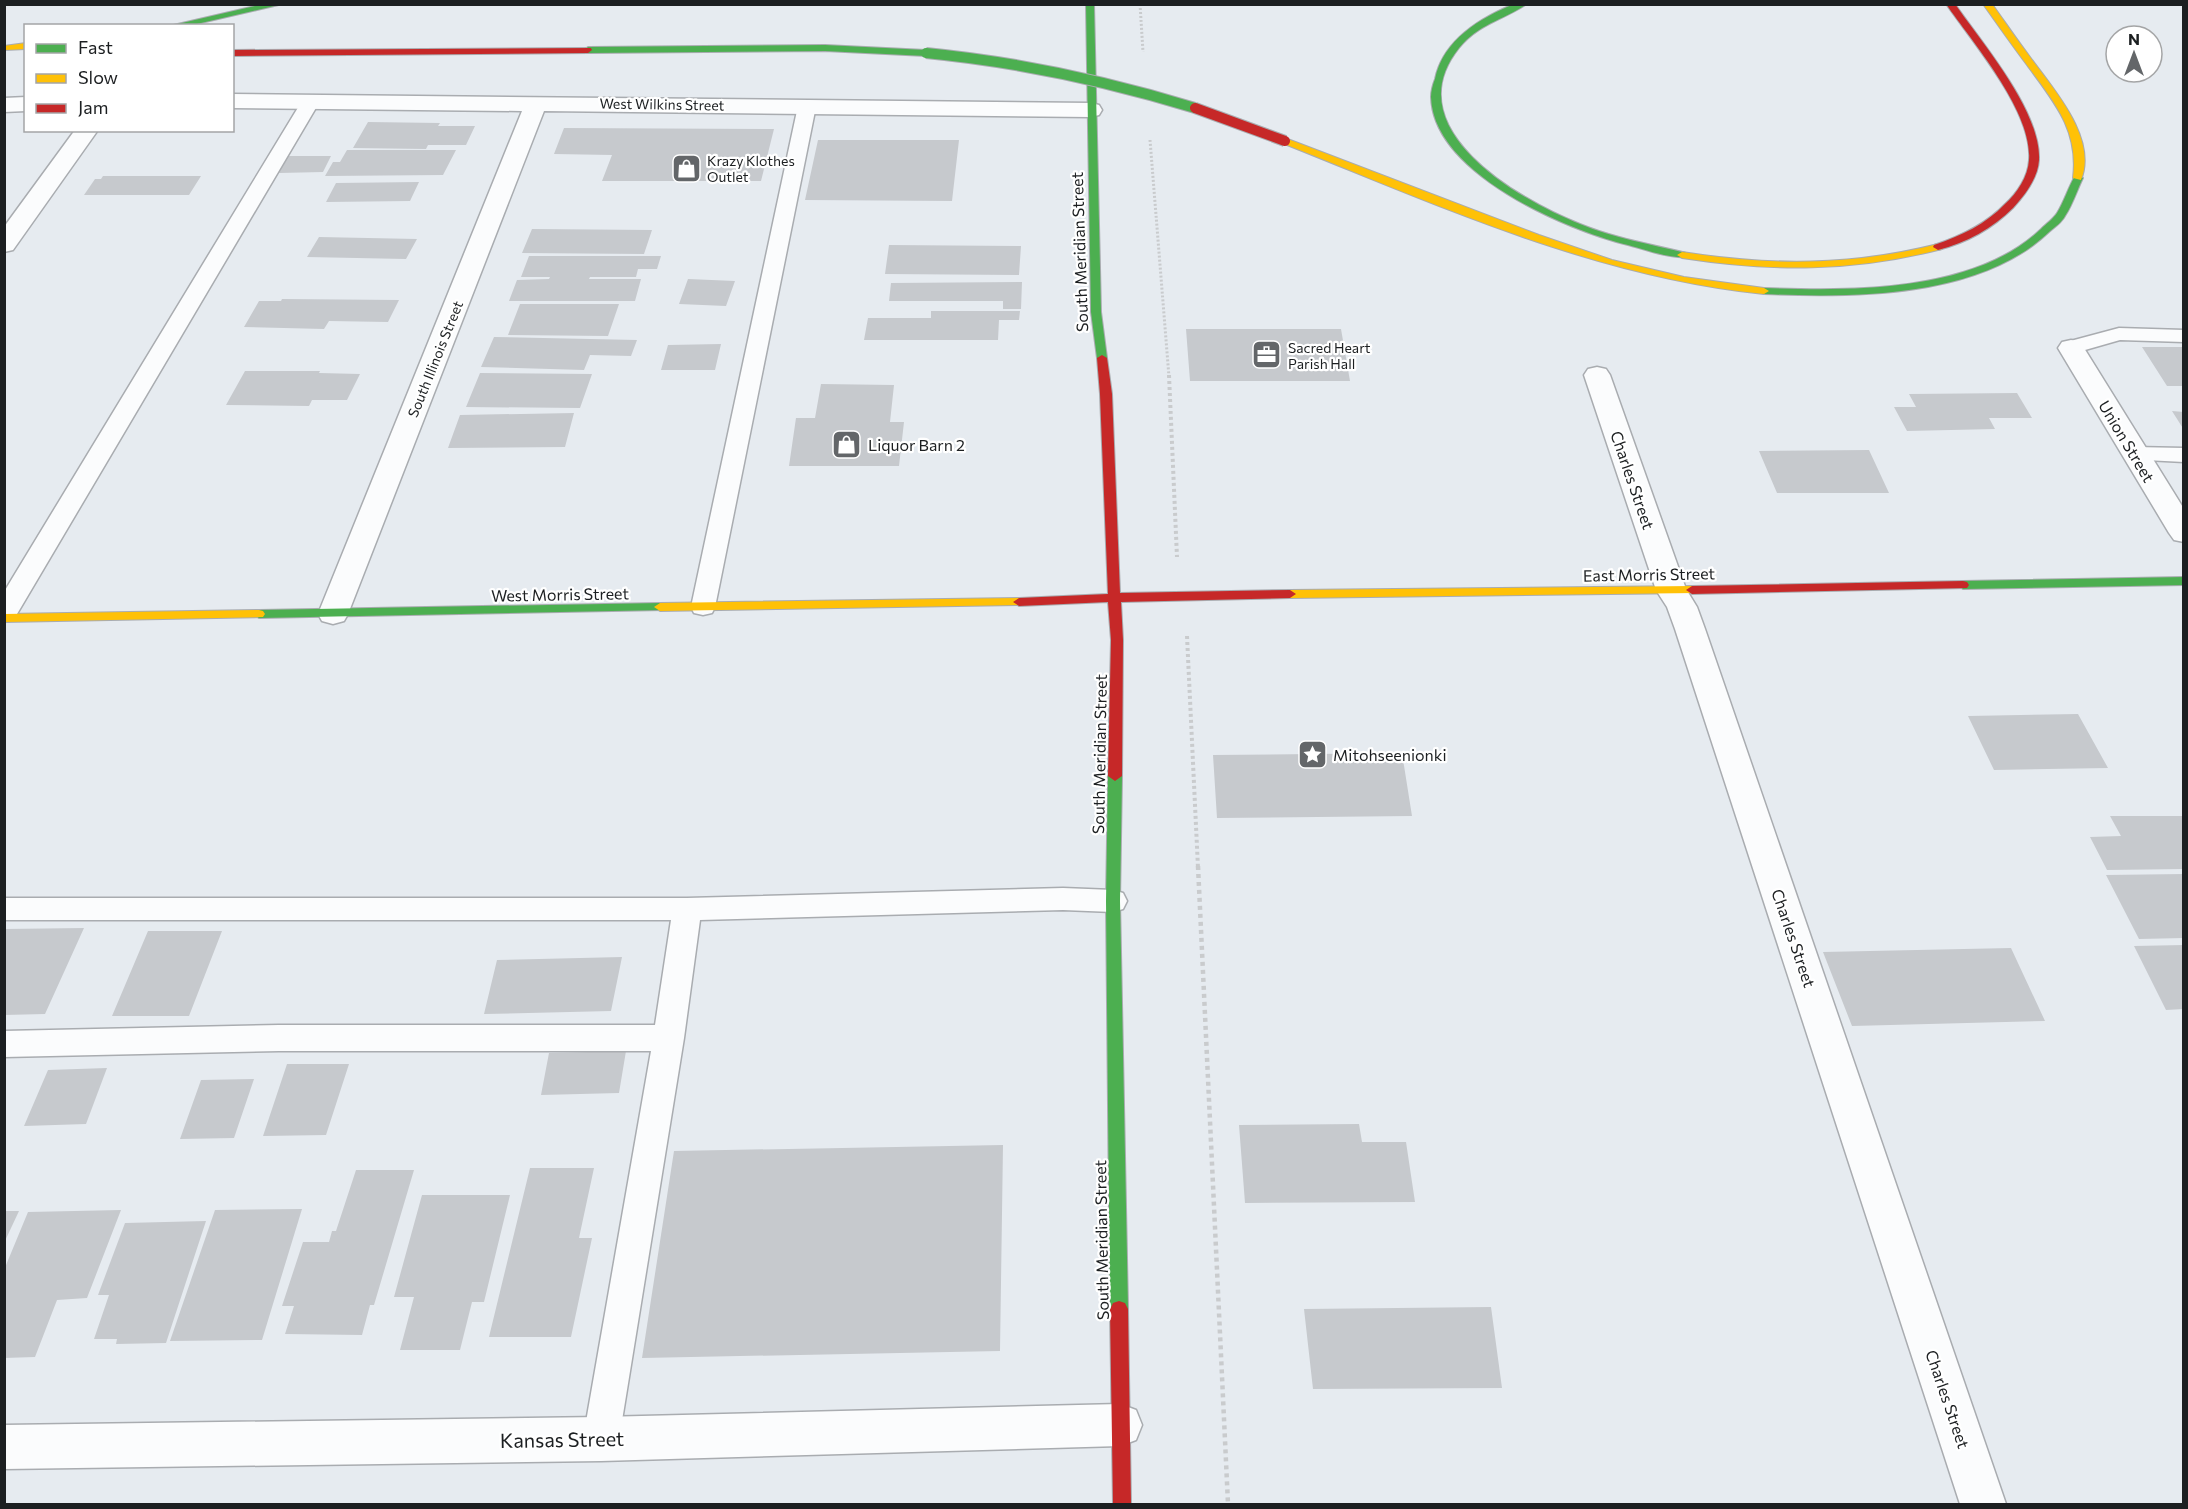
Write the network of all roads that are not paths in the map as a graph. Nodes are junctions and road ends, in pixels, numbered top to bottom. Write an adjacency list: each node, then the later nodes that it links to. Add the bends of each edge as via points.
1 (279, 4): 6 (main road)
2 (1090, 4): 16 (main road, South Meridian Street)
3 (1523, 4): 4 (main road, via 1487,20 1462,38 1444,58 1438,73 1435,97 1442,124 1459,150 1486,175 1550,214 1655,250 1734,264 1833,266 1893,259 1944,246 1994,222 2017,201 2027,184 2034,158 2028,123)
4 (1950, 4)
5 (1987, 4): 9 (main road, bridge, via 2064,110 2080,153 2079,179 2064,212 2033,241 2001,261 1924,285 1869,292 1793,294 1711,286 1612,265 1177,102 1014,64 926,52 825,48)
6 (183, 24)
7 (24, 47): 8 (main road)
8 (4, 48)
9 (234, 53)
10 (234, 101): 11 (street, West Wilkins Street)
11 (311, 101): 12 (street, West Wilkins Street); 30 (lane)
12 (536, 103): 15 (street, West Wilkins Street); 29 (street, South Illinois Street)
13 (24, 104): 14 (street)
14 (4, 105)
15 (807, 106): 16 (street, West Wilkins Street); 28 (lane)
16 (1090, 110): 27 (main road, South Meridian Street, via 1096,312 1106,394 1110,539)
17 (86, 132): 18 (street)
18 (4, 245)
19 (2184, 336): 20 (lane, via 2119,334)
20 (2071, 348): 22 (street, Union Street)
21 (1597, 375): 26 (street, Charles Street)
22 (2134, 453): 23 (lane); 24 (street, Union Street)
23 (2184, 454)
24 (2184, 533)
25 (2184, 581): 26 (main road, East Morris Street)
26 (1671, 590): 27 (main road, East Morris Street); 40 (street, Charles Street, via 1694,640)
27 (1116, 597): 28 (main road, West Morris Street, via 1050,602); 31 (main road, South Meridian Street)
28 (703, 607): 29 (main road, West Morris Street)
29 (333, 614): 30 (main road, West Morris Street)
30 (4, 616)
31 (1113, 901): 33 (lane); 36 (main road, South Meridian Street)
32 (4, 909): 33 (lane)
33 (687, 909): 34 (lane)
34 (669, 1038): 35 (lane, via 291,1038); 37 (lane)
35 (4, 1044)
36 (1120, 1425): 37 (street, Kansas Street); 39 (main road, South Meridian Street)
37 (601, 1439): 38 (street, Kansas Street)
38 (4, 1448)
39 (1122, 1504)
40 (1983, 1504)

